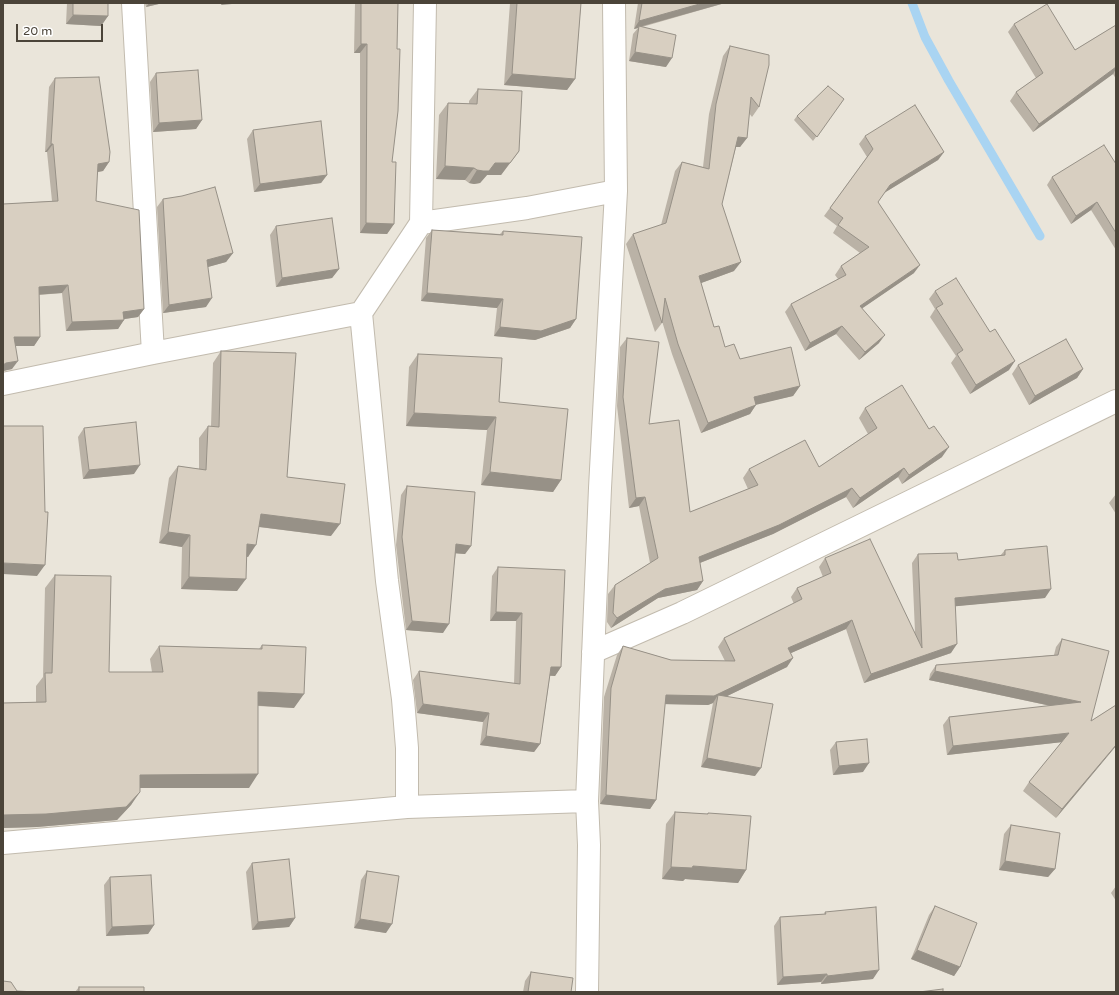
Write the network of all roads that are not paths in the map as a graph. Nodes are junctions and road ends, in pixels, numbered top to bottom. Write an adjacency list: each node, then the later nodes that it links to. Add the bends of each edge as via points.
1 (133, 3): 7 (street)
2 (425, 3): 5 (street)
3 (614, 3): 4 (street)
4 (616, 191): 5 (street, via 527,208); 10 (street)
5 (421, 223): 6 (street)
6 (361, 313): 7 (street); 12 (street, via 387,581 403,699 407,748)
7 (153, 353): 8 (street)
8 (3, 384)
9 (1116, 401): 10 (street, via 682,613)
10 (593, 652): 11 (street)
11 (587, 800): 12 (street); 14 (street)
12 (407, 807): 13 (street)
13 (3, 843)
14 (586, 992)

